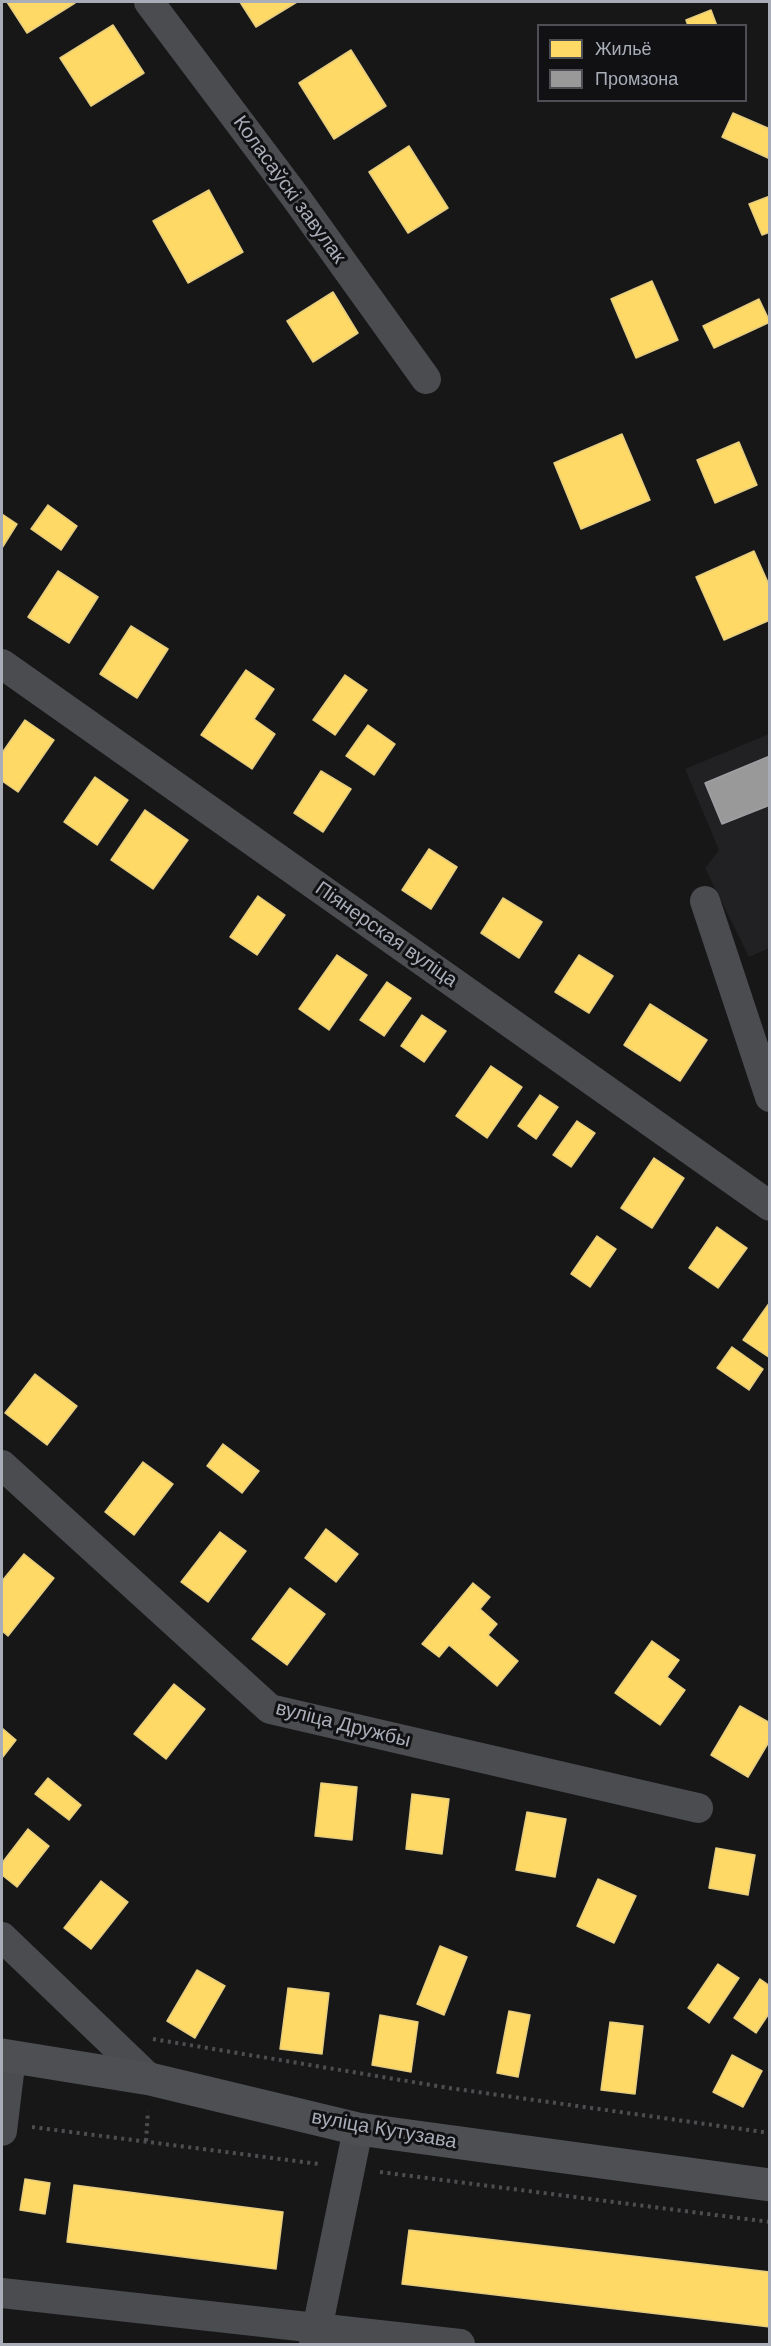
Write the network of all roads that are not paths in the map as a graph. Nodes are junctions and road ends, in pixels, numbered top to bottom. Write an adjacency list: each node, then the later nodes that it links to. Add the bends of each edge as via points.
1 (149, 2): 2 (street, Коласаўскі завулак)
2 (426, 379)
3 (2, 664): 6 (street, Піянерская вуліца)
4 (705, 901): 5 (street)
5 (770, 1097)
6 (770, 1206)
7 (2, 1465): 8 (street, вуліца Дружбы, via 270,1709)
8 (698, 1808)
9 (2, 1937): 11 (street)
10 (6, 2056): 11 (main road, вуліца Кутузава); 12 (street)
11 (150, 2079): 13 (main road, вуліца Кутузава)
12 (2, 2127)
13 (358, 2129): 14 (main road, вуліца Кутузава); 16 (street)
14 (770, 2185)
15 (2, 2293): 16 (street)
16 (316, 2337): 17 (street)
17 (460, 2344)

